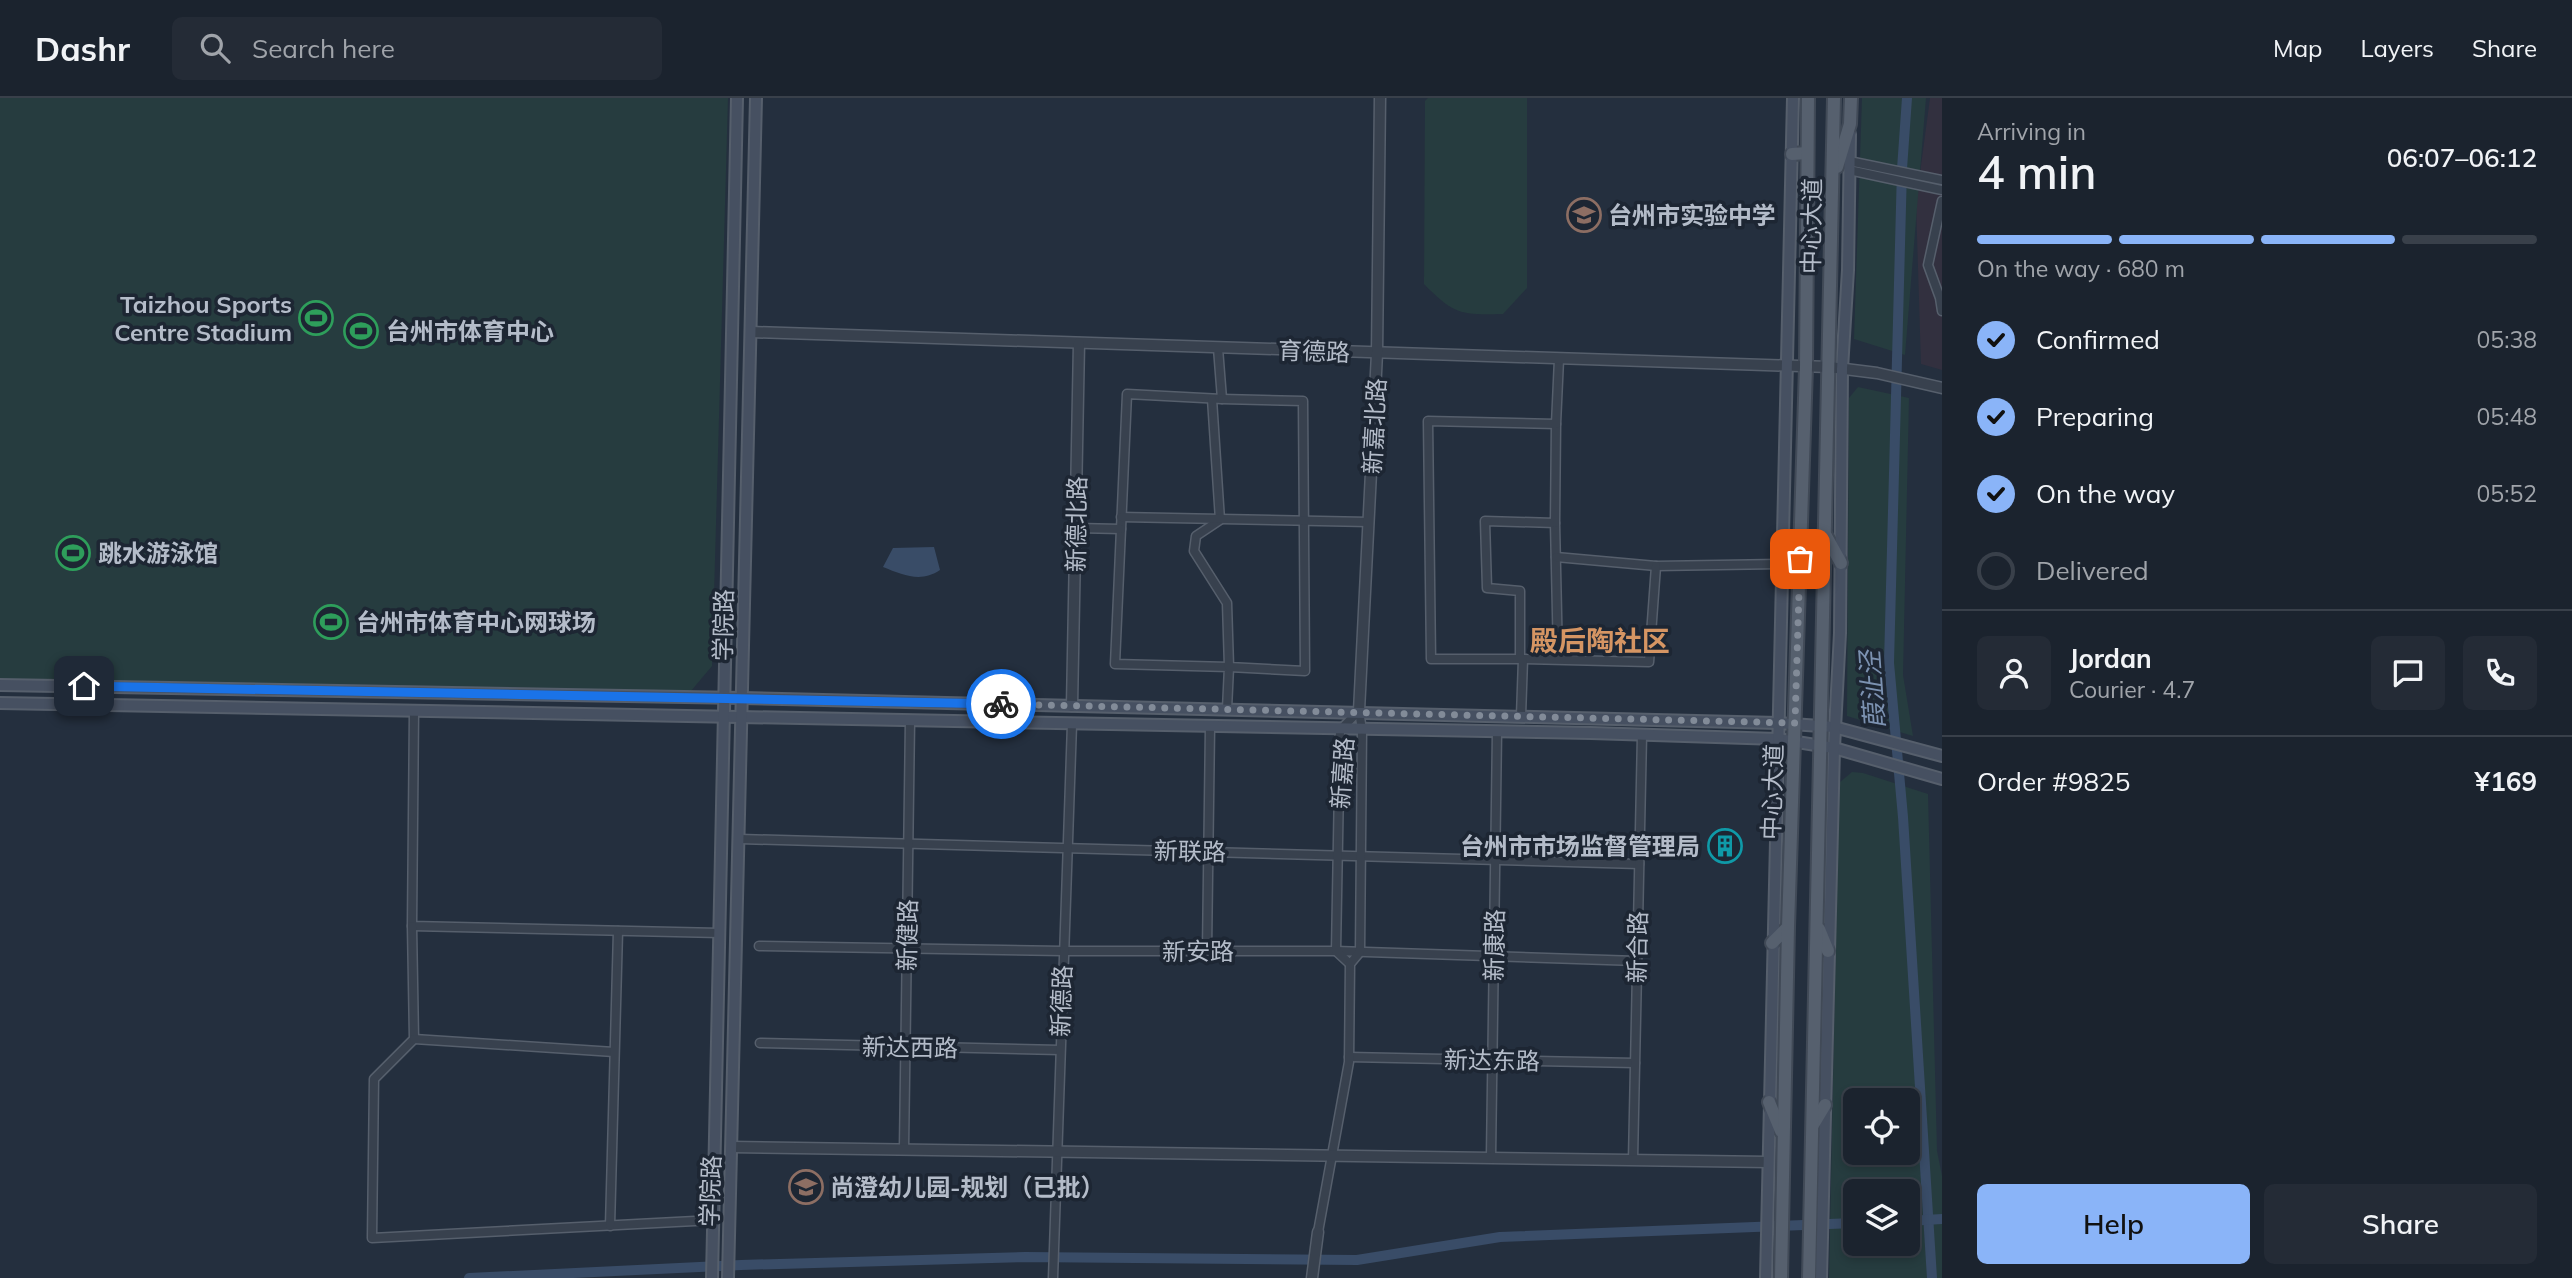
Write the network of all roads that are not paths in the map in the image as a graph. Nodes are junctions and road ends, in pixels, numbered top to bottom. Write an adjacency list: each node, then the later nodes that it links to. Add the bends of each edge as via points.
1 (737, 98): 48 (main road, 学院路)
2 (756, 98): 18 (main road, 学院路)
3 (1381, 98): 21 (street, 新嘉北路)
4 (1793, 98): 10 (main road)
5 (1808, 98): 9 (main road, 中心大道)
6 (1834, 98): 14 (main road, 中心大道)
7 (1851, 98): 8 (main road)
8 (1850, 124): 11 (main road); 14 (main road)
9 (1807, 153): 10 (main road); 24 (main road, 中心大道)
10 (1792, 154): 23 (main road)
11 (1849, 165): 12 (street); 25 (main road, via 1848,270)
12 (1921, 180): 13 (street); 15 (street)
13 (1942, 180)
14 (1833, 181): 25 (main road, 中心大道)
15 (1942, 190)
16 (1942, 201): 17 (street, via 1928,265)
17 (1942, 311)
18 (751, 332): 19 (street, 育德路); 47 (main road, 学院路)
19 (1079, 343): 20 (street, 育德路); 34 (street, 新德北路)
20 (1218, 348): 21 (street, 育德路); 27 (street)
21 (1377, 353): 22 (street, 育德路); 32 (street, 新嘉北路)
22 (1559, 359): 23 (street, 育德路); 28 (street)
23 (1788, 367): 24 (street, 育德路); 37 (main road)
24 (1806, 368): 25 (street, 育德路); 39 (main road, 中心大道)
25 (1835, 368): 26 (street, 育德路); 36 (main road, 中心大道); 40 (main road)
26 (1942, 388)
27 (1217, 399): 29 (street, via 1127,394); 30 (street); 31 (street, via 1303,401)
28 (1556, 424): 33 (street); 43 (street, via 1428,421 1431,659)
29 (1121, 517): 30 (street); 35 (street)
30 (1220, 520): 31 (street); 45 (street, via 1196,536 1194,551 1227,603)
31 (1304, 522): 32 (street); 45 (street, via 1304,671)
32 (1368, 522): 53 (street, 新嘉北路)
33 (1555, 523): 38 (street); 43 (street, via 1485,522 1487,588 1520,591)
34 (1076, 528): 35 (street); 50 (street, 新德北路)
35 (1121, 529): 45 (street, via 1115,663)
36 (1825, 535): 40 (main road); 61 (main road, 中心大道)
37 (1784, 536): 39 (main road); 41 (main road)
38 (1556, 557): 42 (street); 44 (street)
39 (1800, 559): 59 (main road, 中心大道)
40 (1841, 563): 61 (main road, via 1840,633)
41 (1783, 564): 42 (street); 58 (main road)
42 (1656, 566): 44 (street, via 1649,662)
43 (1521, 659): 44 (street); 54 (street)
44 (1558, 659)
45 (1228, 667): 51 (street)
46 (0, 685): 48 (main road)
47 (743, 698): 48 (main road); 50 (main road); 56 (main road, 学院路)
48 (724, 699): 55 (main road, 学院路)
49 (0, 703): 52 (main road)
50 (1072, 706): 51 (main road)
51 (1227, 709): 53 (main road)
52 (414, 711): 55 (main road); 81 (street)
53 (1359, 711): 54 (main road); 63 (street, 新嘉路); 64 (street, 新嘉路)
54 (1521, 716): 58 (main road)
55 (724, 717): 56 (main road); 84 (main road, 学院路)
56 (742, 717): 57 (main road); 72 (main road, 学院路)
57 (910, 720): 60 (main road); 73 (street, 新健路)
58 (1778, 723): 59 (main road); 67 (main road)
59 (1795, 723): 61 (main road); 68 (main road, 中心大道)
60 (1072, 724): 62 (main road); 74 (street, 新德路)
61 (1828, 726): 69 (main road, 中心大道); 70 (main road)
62 (1210, 727): 63 (main road); 75 (street)
63 (1340, 730): 64 (main road); 76 (street, 新嘉路)
64 (1362, 730): 65 (main road); 77 (street, 新嘉路)
65 (1497, 732): 66 (main road); 78 (street, 新康路)
66 (1642, 735): 67 (main road); 79 (street, 新合路)
67 (1777, 739): 68 (main road); 85 (main road)
68 (1794, 742): 69 (main road); 82 (main road, 中心大道)
69 (1827, 747): 71 (main road); 80 (main road, 中心大道); 91 (main road)
70 (1942, 756)
71 (1942, 779)
72 (740, 839): 73 (street, 新联路); 108 (main road, 学院路)
73 (908, 844): 74 (street, 新联路); 87 (street, 新健路)
74 (1067, 848): 75 (street, 新联路); 88 (street, 新德路)
75 (1208, 852): 76 (street, 新联路); 89 (street)
76 (1338, 855): 77 (street, 新联路); 90 (street, 新嘉路)
77 (1361, 855): 78 (street, 新联路); 92 (street, 新嘉路)
78 (1495, 859): 79 (street, 新联路); 93 (street, 新康路)
79 (1639, 864): 94 (street, 新合路)
80 (1817, 924): 91 (main road); 106 (main road, 中心大道)
81 (412, 926): 83 (street); 96 (street)
82 (1788, 927): 85 (main road); 107 (main road, 中心大道)
83 (618, 931): 84 (street); 100 (street)
84 (720, 933): 116 (main road, 学院路)
85 (1772, 943): 104 (main road)
86 (759, 946): 87 (street, 新安路)
87 (907, 948): 88 (street, 新安路); 98 (street, 新健路)
88 (1063, 951): 89 (street, 新安路); 99 (street, 新德路)
89 (1207, 951): 90 (street, 新安路)
90 (1336, 951): 92 (street, 新安路); 95 (street)
91 (1828, 951): 105 (main road)
92 (1360, 952): 93 (street, 新安路); 95 (street)
93 (1494, 957): 94 (street, 新安路); 102 (street, 新康路)
94 (1637, 961): 103 (street, 新合路)
95 (1350, 964): 101 (street)
96 (414, 1039): 100 (street); 117 (street, via 374,1079 372,1238)
97 (760, 1043): 98 (street, 新达西路)
98 (905, 1047): 99 (street, 新达西路); 109 (street, 新健路)
99 (1060, 1050): 110 (street, 新德路)
100 (614, 1052): 117 (street)
101 (1349, 1057): 102 (street, 新达东路); 111 (street)
102 (1493, 1060): 103 (street, 新达东路); 112 (street, 新康路)
103 (1635, 1063): 113 (street, 新合路)
104 (1769, 1102): 107 (main road); 114 (main road)
105 (1825, 1105): 106 (main road); 115 (main road)
106 (1812, 1125): 115 (main road, 中心大道)
107 (1783, 1136): 125 (main road, 中心大道)
108 (732, 1147): 109 (street); 122 (main road, 学院路)
109 (904, 1149): 110 (street)
110 (1056, 1151): 111 (street); 120 (street, 新德路)
111 (1331, 1155): 112 (street); 118 (street)
112 (1491, 1157): 113 (street)
113 (1633, 1160): 114 (street)
114 (1768, 1162): 124 (main road)
115 (1816, 1216): 119 (main road, 中心大道)
116 (714, 1220): 117 (street); 121 (main road, 学院路)
117 (610, 1226)
118 (1318, 1232): 123 (street)
119 (1816, 1251): 126 (main road, 中心大道); 127 (main road)
120 (1053, 1277)
121 (712, 1278)
122 (728, 1278)
123 (1312, 1278)
124 (1766, 1278)
125 (1781, 1278)
126 (1809, 1278)
127 (1821, 1278)

